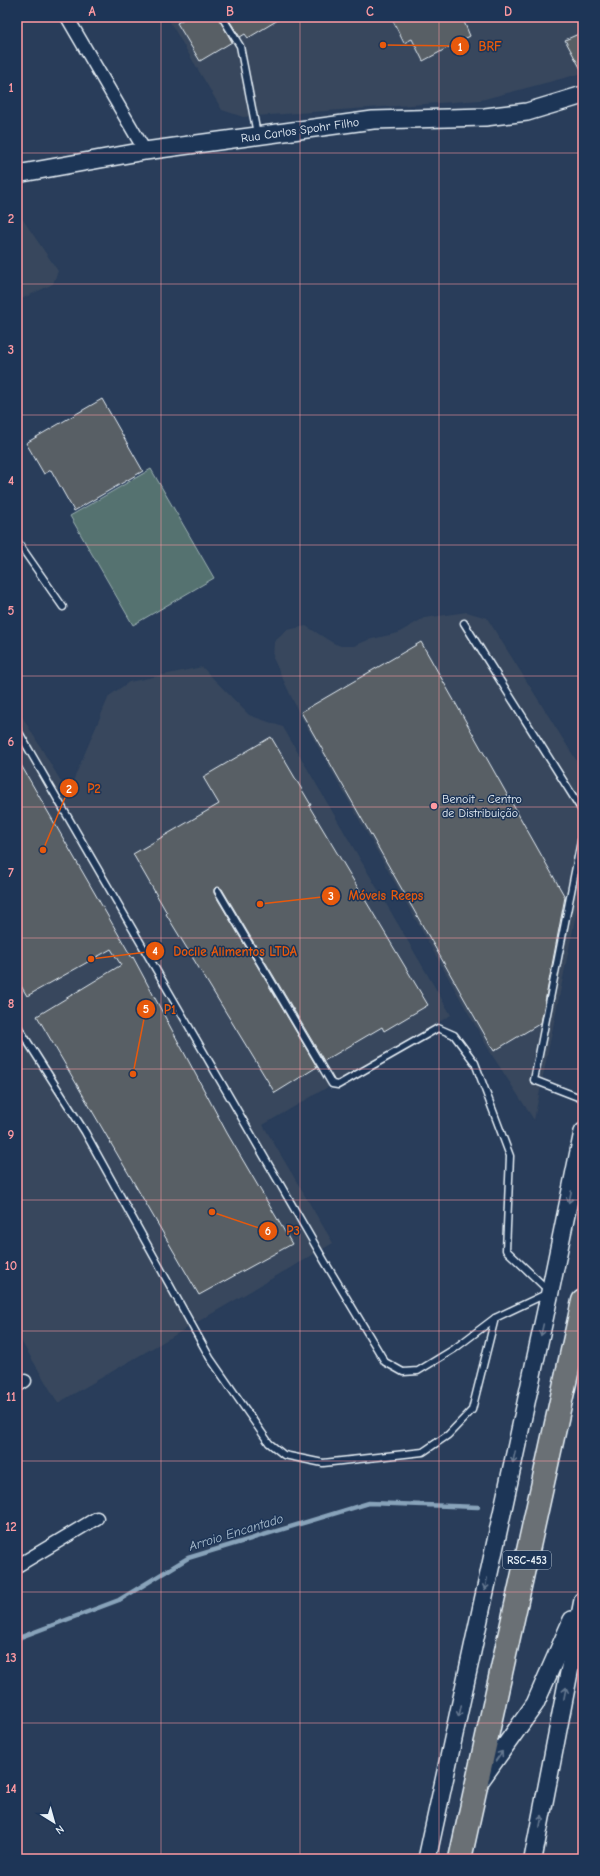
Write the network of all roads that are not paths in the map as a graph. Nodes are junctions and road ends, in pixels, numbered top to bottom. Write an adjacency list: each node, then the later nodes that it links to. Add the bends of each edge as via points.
1 (67, 17): 5 (street)
2 (222, 17): 4 (lane, via 240,46)
3 (583, 95): 4 (main road, Rua Carlos Spohr Filho, via 527,112 485,117 373,120)
4 (258, 136): 5 (main road, Rua Carlos Spohr Filho)
5 (145, 151): 6 (main road, Rua Carlos Spohr Filho)
6 (17, 174)
7 (17, 541): 8 (lane)
8 (63, 607)
9 (464, 623): 11 (lane)
10 (17, 729): 19 (lane, via 385,1362 403,1372 418,1371 454,1349)
11 (583, 812)
12 (583, 831): 15 (lane, via 534,1080)
13 (218, 891): 17 (lane, via 332,1084 338,1085 438,1028 454,1034 475,1063 510,1156 506,1250)
14 (17, 1025): 19 (lane, via 92,1144 210,1358 269,1443 284,1455 323,1463 423,1452 448,1435 472,1410)
15 (583, 1099)
16 (583, 1132): 17 (main road, one-way to 17)
17 (550, 1292): 19 (lane); 25 (main road, one-way to 25)
18 (583, 1300): 24 (highway, RSC-453)
19 (495, 1318)
20 (97, 1518): 21 (street)
21 (17, 1566)
22 (583, 1596): 24 (main road, one-way to 22, via 535,1704)
23 (583, 1600): 27 (main road, one-way to 23)
24 (476, 1787): 26 (highway, RSC-453)
25 (427, 1859)
26 (460, 1859)
27 (533, 1859)

